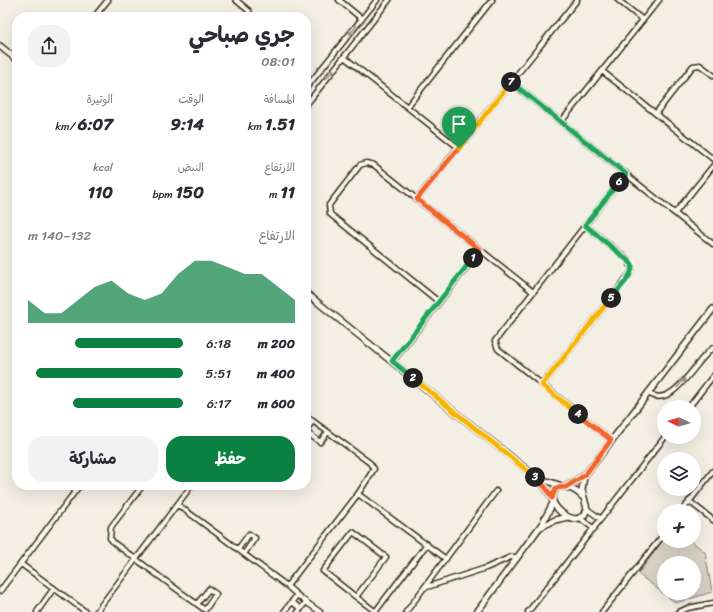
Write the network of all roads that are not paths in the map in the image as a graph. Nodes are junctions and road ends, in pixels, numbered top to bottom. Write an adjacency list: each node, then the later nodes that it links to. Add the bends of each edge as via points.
1 (108, 0): 10 (street)
2 (236, 0): 11 (street)
3 (339, 0): 12 (street)
4 (377, 0): 12 (street)
5 (389, 0): 16 (street)
6 (492, 0): 22 (street)
7 (577, 0): 20 (street)
8 (618, 0): 13 (street)
9 (659, 0): 13 (street)
10 (98, 12)
11 (250, 12)
12 (362, 19): 19 (street, one-way to 19)
13 (642, 20): 17 (street)
14 (0, 46): 15 (street)
15 (12, 56)
16 (344, 57): 21 (street, one-way to 16); 22 (street)
17 (602, 71): 23 (street); 24 (street)
18 (713, 75): 23 (street, via 700,65 693,66)
19 (311, 82)
20 (511, 82): 24 (street); 25 (street)
21 (311, 99)
22 (407, 107): 25 (street)
23 (656, 113): 26 (street)
24 (561, 122): 28 (street)
25 (459, 148): 29 (street)
26 (713, 159)
27 (713, 166): 30 (street)
28 (626, 174): 30 (street); 31 (street)
29 (417, 199): 33 (street); 36 (street, via 374,165 366,162 358,167 328,209 331,216)
30 (675, 214): 32 (street)
31 (585, 225): 34 (street); 41 (street, via 628,260 632,269)
32 (713, 244)
33 (480, 250): 34 (street); 36 (street)
34 (532, 291): 41 (street, via 496,337 495,344)
35 (311, 297): 39 (street)
36 (439, 302): 39 (street)
37 (713, 309): 42 (street)
38 (713, 348): 42 (street, one-way to 38, via 659,396 674,391)
39 (392, 361): 52 (street)
40 (713, 376): 43 (street)
41 (542, 385): 48 (street)
42 (648, 393): 48 (street)
43 (694, 400)
44 (313, 421): 45 (street); 46 (street)
45 (311, 424)
46 (328, 432): 47 (street, via 320,442); 58 (street, via 373,466 372,474)
47 (311, 435)
48 (611, 440): 51 (street)
49 (660, 444): 67 (street)
50 (713, 471): 61 (street)
51 (585, 475): 53 (street); 59 (street, via 582,486)
52 (536, 477): 53 (street); 60 (street, via 546,488)
53 (564, 487): 59 (street, via 576,491); 60 (street, via 556,488)
54 (76, 490): 78 (street)
55 (139, 490): 76 (street, via 109,533 114,543)
56 (188, 490): 63 (street)
57 (496, 491): 77 (street)
58 (358, 494): 72 (street); 79 (street)
59 (584, 498): 64 (street)
60 (552, 501): 65 (street); 70 (street)
61 (689, 501): 62 (street); 68 (street)
62 (687, 504)
63 (178, 505): 73 (street); 76 (street)
64 (587, 509): 66 (street); 67 (street)
65 (568, 517): 66 (street); 70 (street, via 549,522)
66 (580, 518): 69 (street)
67 (601, 519): 69 (street)
68 (713, 520)
69 (594, 528): 100 (street)
70 (538, 529): 75 (street)
71 (657, 543): 101 (street)
72 (427, 544): 77 (street); 97 (street)
73 (238, 549): 74 (street); 74 (street, via 249,534 255,538)
74 (244, 554): 79 (street)
75 (518, 557): 81 (street, via 510,557 486,568); 99 (street)
76 (136, 559): 88 (street); 94 (street)
77 (446, 559): 81 (street)
78 (21, 564): 80 (street); 82 (street)
79 (287, 586): 83 (street)
80 (54, 588): 92 (street); 93 (street)
81 (424, 588): 98 (street)
82 (0, 591)
83 (297, 595): 85 (street); 86 (street)
84 (356, 597): 84 (street, via 323,571 353,532 386,557); 97 (street)
85 (292, 602): 91 (street); 95 (street)
86 (306, 602): 91 (street); 96 (street)
87 (713, 603): 89 (street)
88 (197, 604): 90 (street); 90 (street, via 209,588 216,594)
89 (693, 607): 102 (street); 103 (street)
90 (206, 611)
91 (300, 611)
92 (37, 612)
93 (86, 612)
94 (96, 612)
95 (284, 612)
96 (320, 612)
97 (375, 612)
98 (406, 612)
99 (477, 612)
100 (528, 612)
101 (602, 612)
102 (679, 612)
103 (693, 612)

